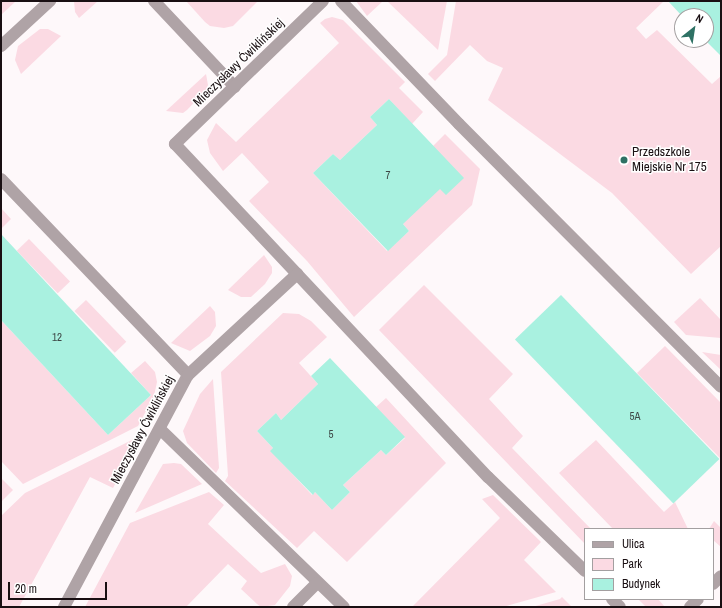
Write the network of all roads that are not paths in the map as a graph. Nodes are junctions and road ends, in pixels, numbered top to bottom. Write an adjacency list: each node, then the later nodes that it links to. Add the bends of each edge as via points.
1 (50, 1): 5 (street)
2 (154, 1): 6 (street)
3 (323, 1): 6 (street, Mieczysławy Ćwiklińskiej)
4 (341, 1): 10 (street, via 464,130)
5 (1, 46)
6 (235, 87): 8 (street, Mieczysławy Ćwiklińskiej, via 174,144)
7 (1, 179): 9 (street)
8 (297, 274): 9 (street, Mieczysławy Ćwiklińskiej); 12 (street, via 488,477)
9 (188, 375): 11 (street, Mieczysławy Ćwiklińskiej)
10 (721, 387)
11 (160, 429): 13 (street); 14 (street, Mieczysławy Ćwiklińskiej)
12 (584, 570)
13 (317, 583): 15 (street); 16 (street)
14 (64, 607)
15 (293, 607)
16 (344, 607)

